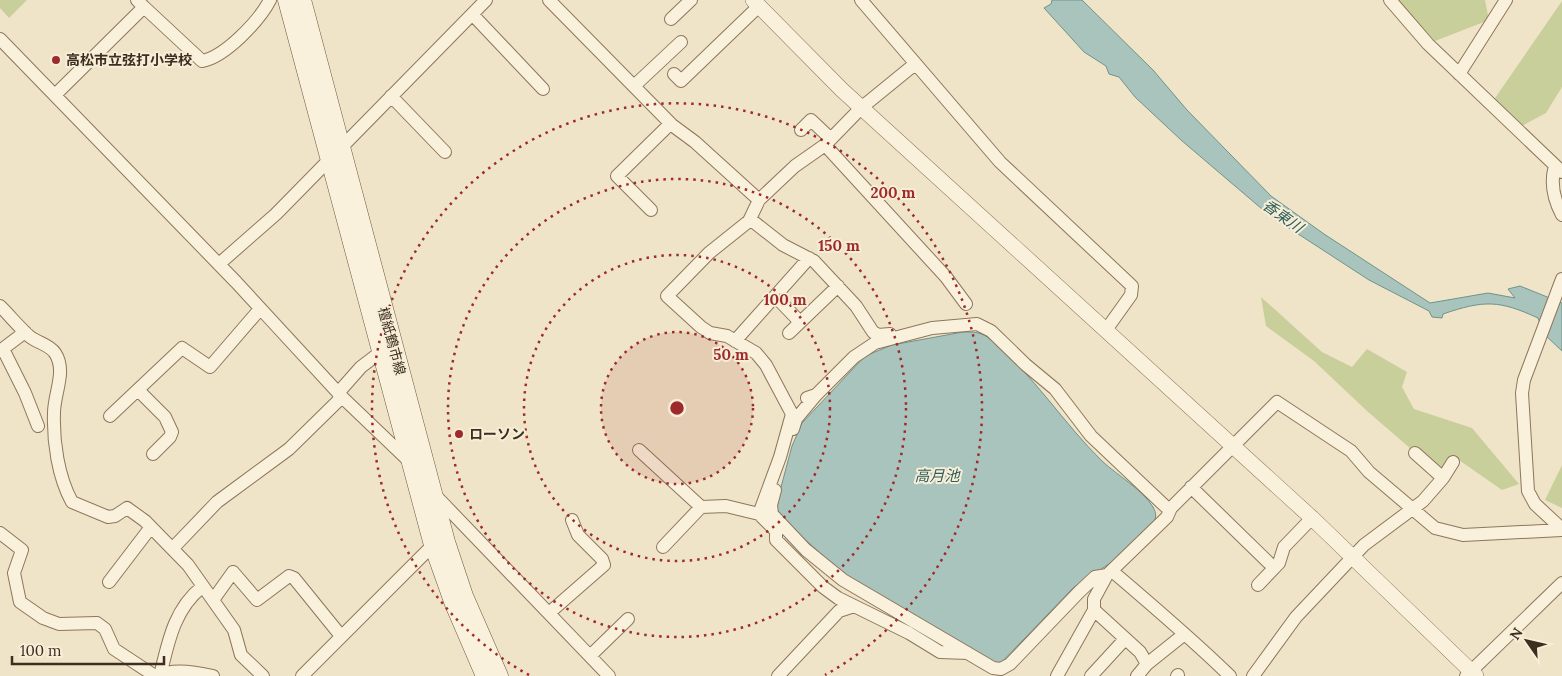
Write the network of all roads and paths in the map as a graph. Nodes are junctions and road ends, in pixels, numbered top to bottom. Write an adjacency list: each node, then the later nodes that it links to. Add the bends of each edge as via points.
1 (270, 0): 10 (street, via 255,22 213,59 202,61)
2 (486, 0): 11 (street)
3 (549, 0): 18 (street)
4 (861, 0): 15 (street)
5 (1390, 0): 17 (street)
6 (1506, 0): 17 (street)
7 (300, 1): 27 (main road, 檀紙鶴市線)
8 (684, 2): 12 (street)
9 (756, 3): 16 (street, via 681,81); 22 (street)
10 (140, 4): 20 (street)
11 (472, 14): 19 (street); 21 (street)
12 (671, 19)
13 (0, 39): 20 (street)
14 (681, 42): 18 (street)
15 (915, 64): 22 (street); 42 (street, via 1000,162 1132,286 1131,295)
16 (674, 74)
17 (1459, 74): 28 (street)
18 (634, 86): 23 (street)
19 (543, 89)
20 (55, 95): 34 (street)
21 (391, 96): 26 (street); 27 (street)
22 (862, 108): 25 (street); 42 (street)
23 (670, 124): 29 (street, via 695,142); 30 (street, via 617,176)
24 (801, 130): 25 (street, via 811,120)
25 (828, 142): 29 (street, via 794,166); 38 (street)
26 (445, 152)
27 (335, 153): 34 (street, via 276,214); 48 (main road, 檀紙鶴市線); 64 (main road, 檀紙鶴市線)
28 (1558, 169): 31 (street, via 1552,176 1555,199)
29 (759, 200): 32 (street)
30 (650, 210)
31 (1562, 215)
32 (750, 219): 33 (street, via 783,245); 46 (street, via 667,296 702,327)
33 (809, 258): 36 (street); 37 (street)
34 (219, 264): 40 (street)
35 (1562, 280): 72 (street, via 1522,393 1528,491 1535,504)
36 (838, 286): 41 (street); 45 (street, via 874,332)
37 (775, 296): 41 (street); 46 (street)
38 (966, 304)
39 (0, 306): 43 (street)
40 (260, 309): 49 (street, via 210,367 182,348); 50 (street)
41 (800, 322): 44 (street)
42 (1106, 330): 55 (street)
43 (25, 332): 47 (street); 71 (street, via 54,352 59,361 54,423 61,469 72,502 108,517 127,508)
44 (789, 333)
45 (900, 335): 51 (street, via 864,348); 66 (street, via 977,324 991,330 1054,388 1108,453 1166,507)
46 (735, 340): 52 (street, via 756,353 766,365)
47 (1, 350): 54 (street)
48 (382, 351): 50 (street, via 361,368); 61 (main road, 檀紙鶴市線)
49 (138, 390): 53 (street); 58 (street, via 165,417 172,432)
50 (340, 395): 61 (street); 76 (street, via 289,450 217,502)
51 (816, 395): 52 (street, via 808,398); 59 (street, via 796,419)
52 (792, 414): 59 (street)
53 (110, 416)
54 (38, 426)
55 (1232, 445): 63 (street); 67 (street, via 1278,402 1351,450 1370,472); 69 (street)
56 (639, 450): 65 (street)
57 (1415, 453): 62 (street)
58 (153, 454)
59 (780, 457): 68 (street); 92 (street, via 781,469 771,505 772,514 806,550 843,580)
60 (1453, 462): 62 (street)
61 (412, 463): 64 (street); 74 (main road, 檀紙鶴市線)
62 (1442, 478): 67 (street, via 1423,501)
63 (1191, 487): 66 (street); 78 (street, via 1236,525)
64 (433, 494): 87 (street); 102 (main road, 檀紙鶴市線, via 464,596)
65 (701, 507): 68 (street, via 726,506); 75 (street)
66 (1171, 508): 79 (street, via 1167,517)
67 (1412, 508): 72 (street, via 1435,528 1464,535); 77 (street, via 1364,545)
68 (759, 514): 85 (street, via 776,531 776,540 823,587)
69 (1312, 518): 77 (street); 82 (street, via 1284,547 1279,563)
70 (572, 520): 87 (street, via 578,535 602,559 604,566)
71 (151, 527): 76 (street); 80 (street)
72 (1562, 530)
73 (0, 534): 97 (street, via 22,550 14,572 20,602 43,618 59,624 97,623 105,629 114,649)
74 (433, 546): 89 (street); 101 (main road, 檀紙鶴市線)
75 (663, 547)
76 (173, 548): 83 (street)
77 (1353, 558): 95 (street); 109 (street, via 1296,617)
78 (1269, 563)
79 (1109, 573): 86 (street, via 1094,599); 92 (street, via 1095,577 1010,664 1001,669 993,668); 108 (street, via 1205,650)
80 (109, 582)
81 (1562, 583): 95 (street)
82 (1258, 585)
83 (202, 587): 84 (street); 98 (street, via 181,611 168,638)
84 (213, 600): 89 (street, via 233,572 257,600 289,576); 96 (street, via 234,630 242,655)
85 (854, 606): 92 (street, via 940,652); 104 (street, via 839,611)
86 (1094, 610): 91 (street); 105 (street)
87 (549, 613): 93 (street)
88 (628, 619): 93 (street)
89 (341, 636): 100 (street)
90 (1182, 636): 94 (street)
91 (1125, 639): 94 (street, via 1140,652); 106 (street)
92 (968, 653)
93 (590, 656): 103 (street)
94 (1146, 664): 107 (street)
95 (1471, 674)
96 (260, 675)
97 (156, 676)
98 (160, 676): 99 (street, via 175,672)
99 (213, 676)
100 (302, 676)
101 (485, 676)
102 (499, 676)
103 (609, 676)
104 (778, 676)
105 (1057, 676)
106 (1091, 676)
107 (1137, 676)
108 (1230, 676)
109 (1253, 676)

